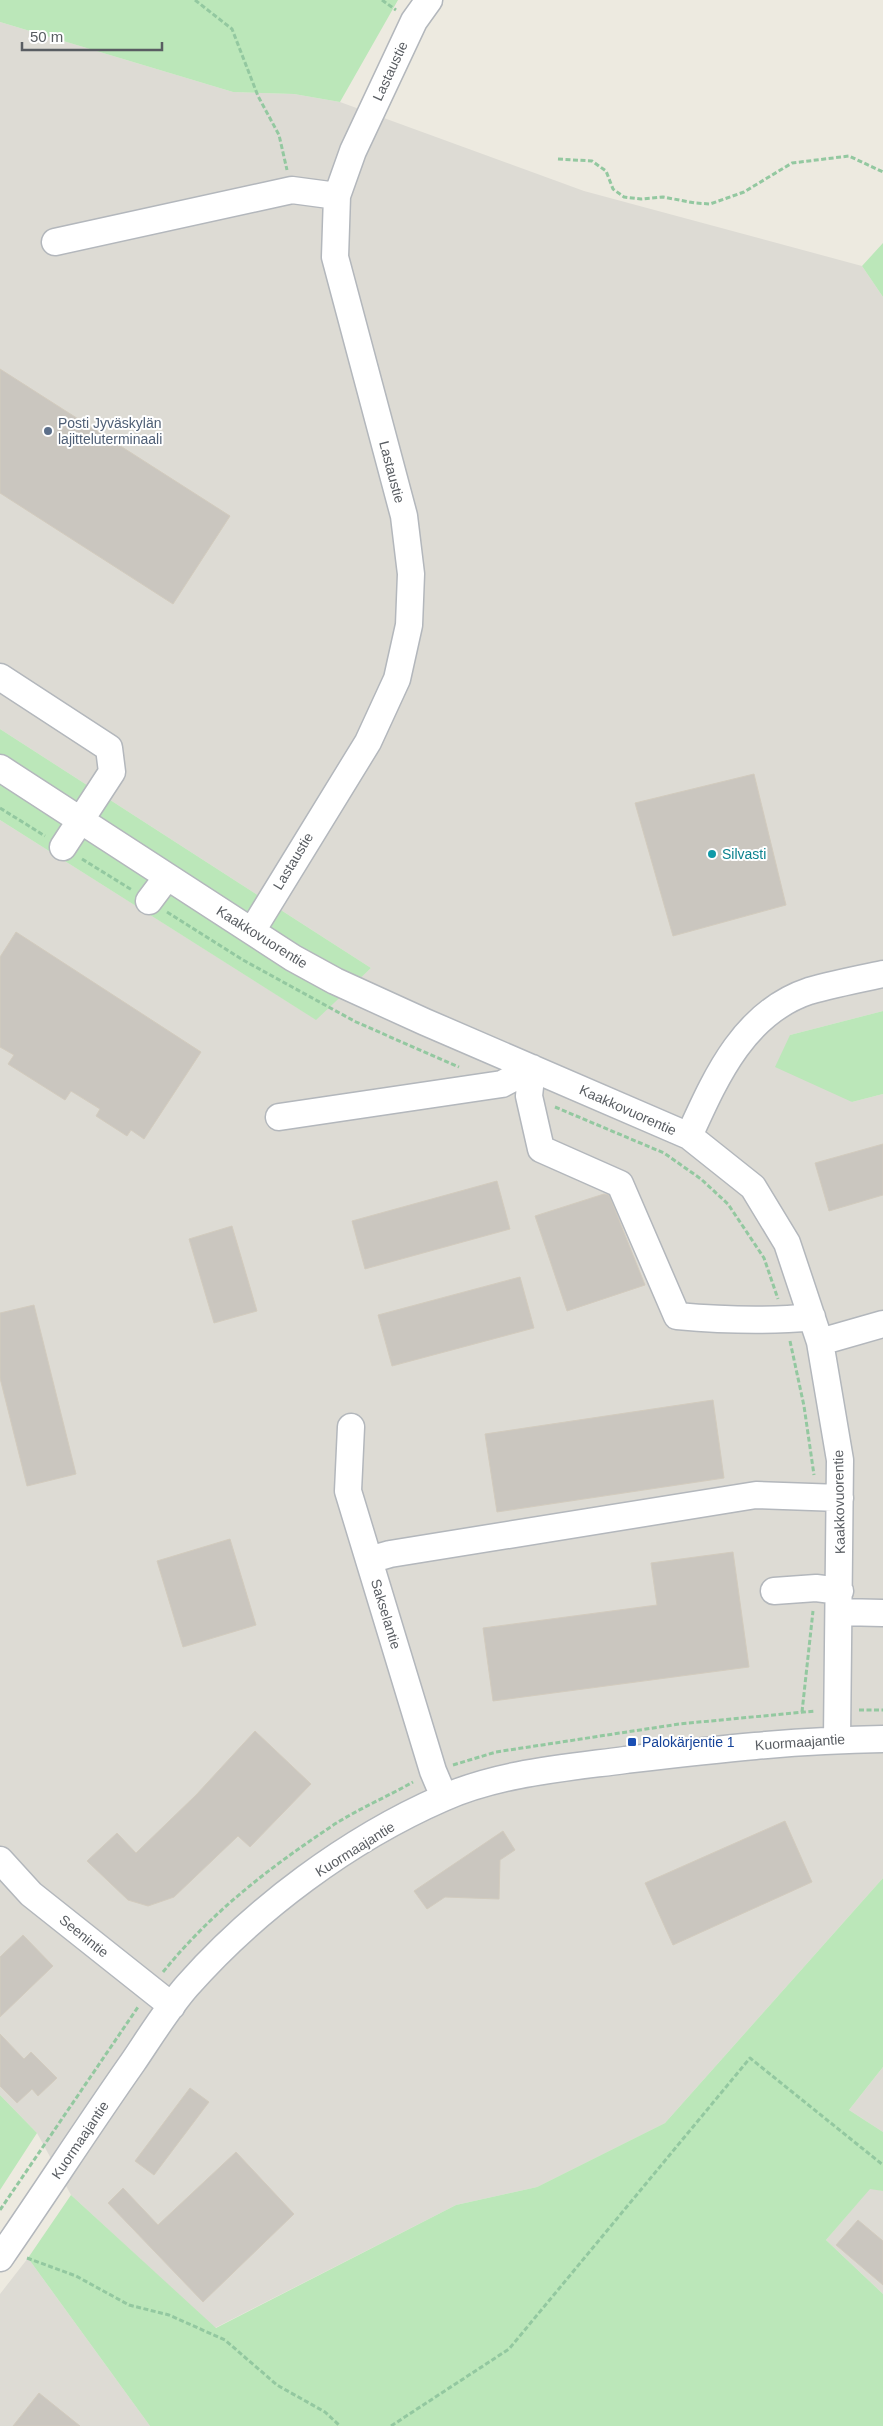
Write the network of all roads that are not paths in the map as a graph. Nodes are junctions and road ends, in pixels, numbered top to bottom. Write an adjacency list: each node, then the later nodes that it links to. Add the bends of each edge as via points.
1 (429, 0): 2 (street, Lastaustie, via 406,38 353,151)
2 (337, 196): 3 (street, via 292,190); 10 (street, Lastaustie, via 335,257 404,516 412,574 408,626 397,679 368,742)
3 (55, 242)
4 (0, 677): 6 (street, via 109,748 112,772)
5 (0, 769): 6 (street, Kaakkovuorentie)
6 (80, 821): 7 (street); 8 (street, Kaakkovuorentie)
7 (63, 847)
8 (167, 877): 9 (street); 10 (street, Kaakkovuorentie)
9 (149, 901)
10 (252, 931): 12 (street, Kaakkovuorentie, via 335,981)
11 (883, 974): 14 (street, via 808,992 766,1013 732,1051)
12 (532, 1068): 13 (street, via 502,1084); 14 (street, Kaakkovuorentie); 15 (street, via 529,1096 541,1149 620,1184 676,1316 728,1320)
13 (279, 1117)
14 (689, 1136): 15 (street, Kaakkovuorentie, via 753,1187 787,1243)
15 (812, 1317): 17 (street, Kaakkovuorentie)
16 (883, 1324): 17 (street)
17 (820, 1342): 19 (street, Kaakkovuorentie, via 840,1460)
18 (350, 1427): 20 (street, Sakselantie, via 348,1491)
19 (829, 1497): 20 (street, via 756,1495); 22 (street, Kaakkovuorentie)
20 (369, 1560): 26 (street, Sakselantie, via 433,1772)
21 (774, 1591): 22 (street)
22 (832, 1597): 23 (street); 24 (street, Kaakkovuorentie)
23 (883, 1613)
24 (837, 1739): 25 (street, Kuormaajantie); 26 (street, Kuormaajantie, via 750,1746 505,1778)
25 (883, 1739)
26 (444, 1797): 28 (street, Kuormaajantie, via 328,1863 268,1908 206,1965)
27 (0, 1860): 28 (street, Seenintie, via 31,1894)
28 (172, 2006): 29 (street, Kuormaajantie)
29 (3, 2254)

